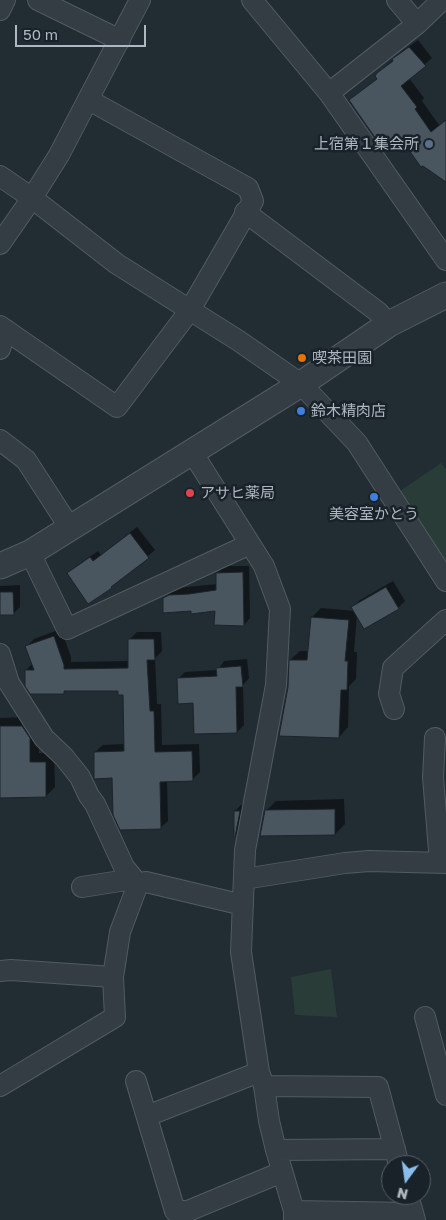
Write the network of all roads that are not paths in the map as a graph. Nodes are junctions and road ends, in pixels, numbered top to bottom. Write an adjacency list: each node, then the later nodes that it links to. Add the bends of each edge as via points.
1 (5, 0): 7 (street)
2 (38, 0): 9 (street)
3 (140, 0): 9 (street)
4 (397, 0): 8 (street)
5 (442, 0): 8 (street)
6 (257, 2): 10 (street)
7 (0, 10)
8 (417, 24): 10 (street)
9 (120, 40): 11 (street)
10 (329, 94): 16 (street)
11 (89, 100): 13 (street); 14 (street, via 248,188 253,201)
12 (0, 176): 13 (street)
13 (32, 198): 15 (street); 18 (street, via 117,264)
14 (245, 212): 18 (street); 19 (street, via 378,312)
15 (0, 244)
16 (446, 260)
17 (446, 295): 19 (street)
18 (190, 310): 20 (street, via 117,407); 21 (street)
19 (389, 324): 21 (street)
20 (2, 335)
21 (301, 384): 23 (street); 28 (street, via 356,443)
22 (0, 440): 24 (street, via 26,460)
23 (192, 452): 24 (street); 25 (street)
24 (70, 528): 26 (street)
25 (250, 544): 26 (street, via 67,629); 34 (street, via 264,566 280,609 276,684 245,850)
26 (30, 553): 27 (street)
27 (0, 566)
28 (446, 581)
29 (446, 620): 31 (street, via 392,668 390,694)
30 (0, 654): 35 (street, via 9,683 44,738 80,777 124,867)
31 (394, 709)
32 (435, 738): 33 (street, via 433,777)
33 (443, 863): 34 (street, via 345,863)
34 (244, 879): 37 (street)
35 (136, 882): 36 (street); 37 (street); 39 (street, via 120,932)
36 (82, 887)
37 (243, 905): 41 (street, via 241,952)
38 (0, 972): 39 (street)
39 (113, 977): 43 (street, via 115,1017)
40 (425, 1017): 44 (street)
41 (262, 1079): 45 (street); 46 (street); 47 (street, via 378,1087)
42 (136, 1081): 45 (street)
43 (0, 1086)
44 (446, 1095)
45 (147, 1116): 49 (street, via 174,1211 188,1211)
46 (276, 1150): 48 (street); 49 (street)
47 (396, 1155)
48 (381, 1156)
49 (282, 1172): 51 (street)
50 (412, 1209): 51 (street)
51 (294, 1216)

